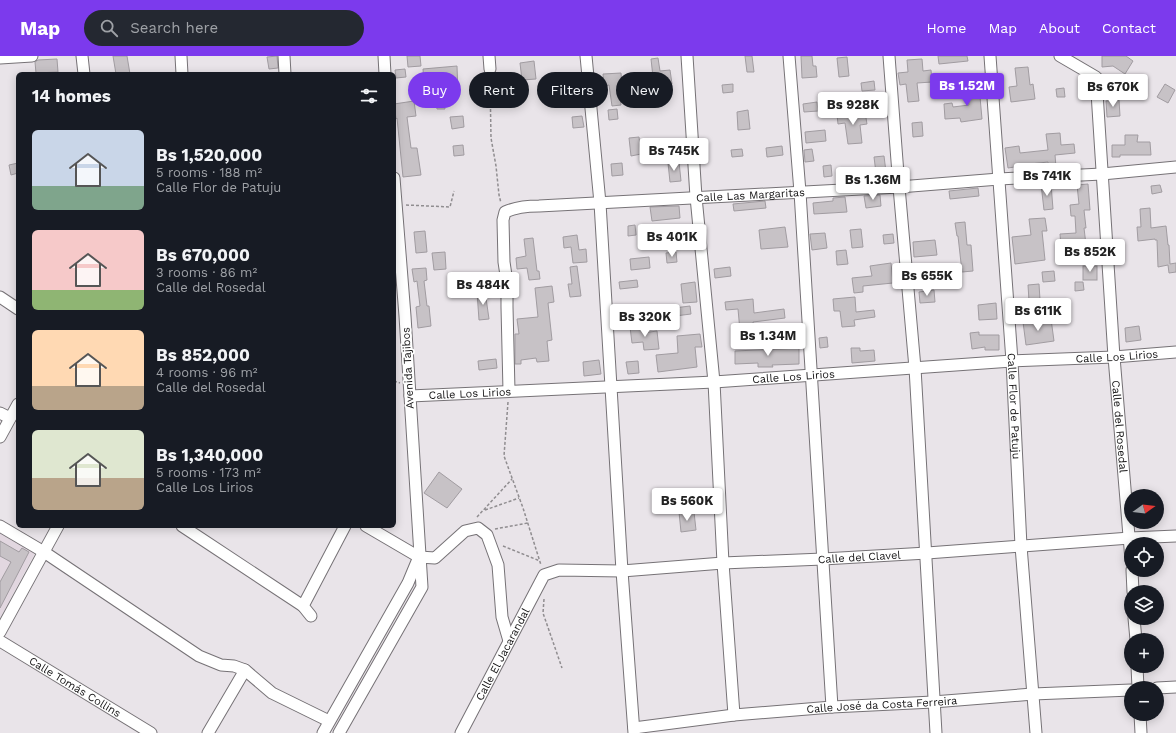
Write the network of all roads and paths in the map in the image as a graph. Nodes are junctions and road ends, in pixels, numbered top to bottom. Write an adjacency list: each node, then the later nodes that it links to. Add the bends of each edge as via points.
1 (32, 56): 13 (street)
2 (82, 56): 15 (street)
3 (181, 56): 16 (street)
4 (284, 56): 17 (street)
5 (384, 56): 18 (street)
6 (489, 56): 14 (street)
7 (586, 56): 26 (street)
8 (687, 56): 25 (street)
9 (789, 56): 24 (street)
10 (889, 56): 22 (street)
11 (990, 56): 21 (street, Calle Flor de Patuju)
12 (1060, 56): 20 (street, Calle del Rosedal, via 1096,77)
13 (0, 58)
14 (490, 69): 28 (path, via 491,138 499,195)
15 (84, 72)
16 (182, 72)
17 (285, 72)
18 (386, 72)
19 (1176, 167): 20 (street, Calle Las Margaritas)
20 (1102, 174): 21 (street, Calle Las Margaritas); 32 (street, Calle del Rosedal)
21 (999, 179): 22 (street, Calle Las Margaritas); 33 (street, Calle Flor de Patuju)
22 (899, 187): 24 (street, Calle Las Margaritas); 34 (street)
23 (454, 191): 27 (path, via 450,207)
24 (800, 192): 25 (street, Calle Las Margaritas); 35 (street)
25 (696, 197): 26 (street, Calle Las Margaritas); 36 (street)
26 (600, 203): 28 (street, Calle Las Margaritas, via 527,206); 37 (street)
27 (396, 204): 39 (street, Avenida Tajibos)
28 (505, 212): 38 (street, via 503,220)
29 (0, 297): 30 (street)
30 (16, 308)
31 (1176, 352): 32 (street, Calle Los Lirios)
32 (1114, 357): 33 (street, Calle Los Lirios); 55 (street, Calle del Rosedal)
33 (1012, 361): 34 (street, Calle Los Lirios); 59 (street, Calle Flor de Patuju)
34 (916, 368): 35 (street, Calle Los Lirios); 61 (street)
35 (811, 376): 36 (street, Calle Los Lirios); 63 (street)
36 (714, 382): 37 (street, Calle Los Lirios); 65 (street)
37 (611, 387): 38 (street, Calle Los Lirios); 66 (street)
38 (509, 391): 39 (street, Calle Los Lirios); 43 (path, via 504,456)
39 (410, 396): 62 (street, Avenida Tajibos)
40 (16, 406): 41 (street)
41 (5, 416): 42 (street)
42 (0, 437)
43 (512, 479): 44 (path); 45 (path)
44 (519, 498): 45 (path); 46 (path)
45 (484, 510): 52 (path)
46 (528, 523): 53 (path); 64 (path)
47 (0, 526): 60 (street)
48 (57, 528): 60 (street)
49 (185, 528): 69 (street)
50 (344, 528): 69 (street)
51 (369, 528): 62 (street)
52 (465, 531): 53 (street, via 478,528); 62 (street, via 435,558)
53 (481, 531): 58 (street, via 487,535)
54 (1176, 536): 56 (street, Calle del Clavel)
55 (1130, 537)
56 (1153, 537)
57 (1124, 538): 59 (street, Calle del Clavel)
58 (489, 541): 64 (path); 73 (street, via 498,565 502,617)
59 (1021, 546): 61 (street, Calle del Clavel); 79 (street, Calle Flor de Patuju)
60 (44, 552): 71 (street); 75 (street, via 199,656 221,665)
61 (926, 553): 63 (street, Calle del Clavel); 80 (street)
62 (419, 557): 83 (street, Avenida Tajibos, via 408,583); 89 (street, Avenida Tajibos, via 422,587)
63 (823, 559): 65 (street, Calle del Clavel); 81 (street)
64 (540, 561): 67 (path)
65 (723, 563): 66 (street, Calle del Clavel); 82 (street)
66 (622, 570): 67 (street, Calle del Clavel, via 559,570); 85 (street)
67 (544, 575): 73 (street, Calle El Jacarandal)
68 (544, 598): 74 (path, via 544,613)
69 (304, 606): 70 (street)
70 (311, 616)
71 (0, 632)
72 (0, 641): 86 (street, Calle Tomás Collins)
73 (509, 641): 90 (street, Calle El Jacarandal)
74 (562, 668)
75 (245, 670): 83 (street, via 272,693); 87 (street)
76 (1176, 687): 77 (street)
77 (1164, 688)
78 (1124, 690): 79 (street, Calle José da Costa Ferreira)
79 (1033, 694): 80 (street, Calle José da Costa Ferreira); 92 (street, Calle Flor de Patuju)
80 (933, 702): 81 (street, Calle José da Costa Ferreira); 91 (street)
81 (832, 707): 82 (street, Calle José da Costa Ferreira)
82 (734, 715): 85 (street, Calle José da Costa Ferreira)
83 (329, 721): 88 (street, Avenida Tajibos)
84 (1140, 721): 93 (street)
85 (634, 731)
86 (151, 733)
87 (208, 733)
88 (323, 733)
89 (339, 733)
90 (461, 733)
91 (936, 733)
92 (1036, 733)
93 (1141, 733)

